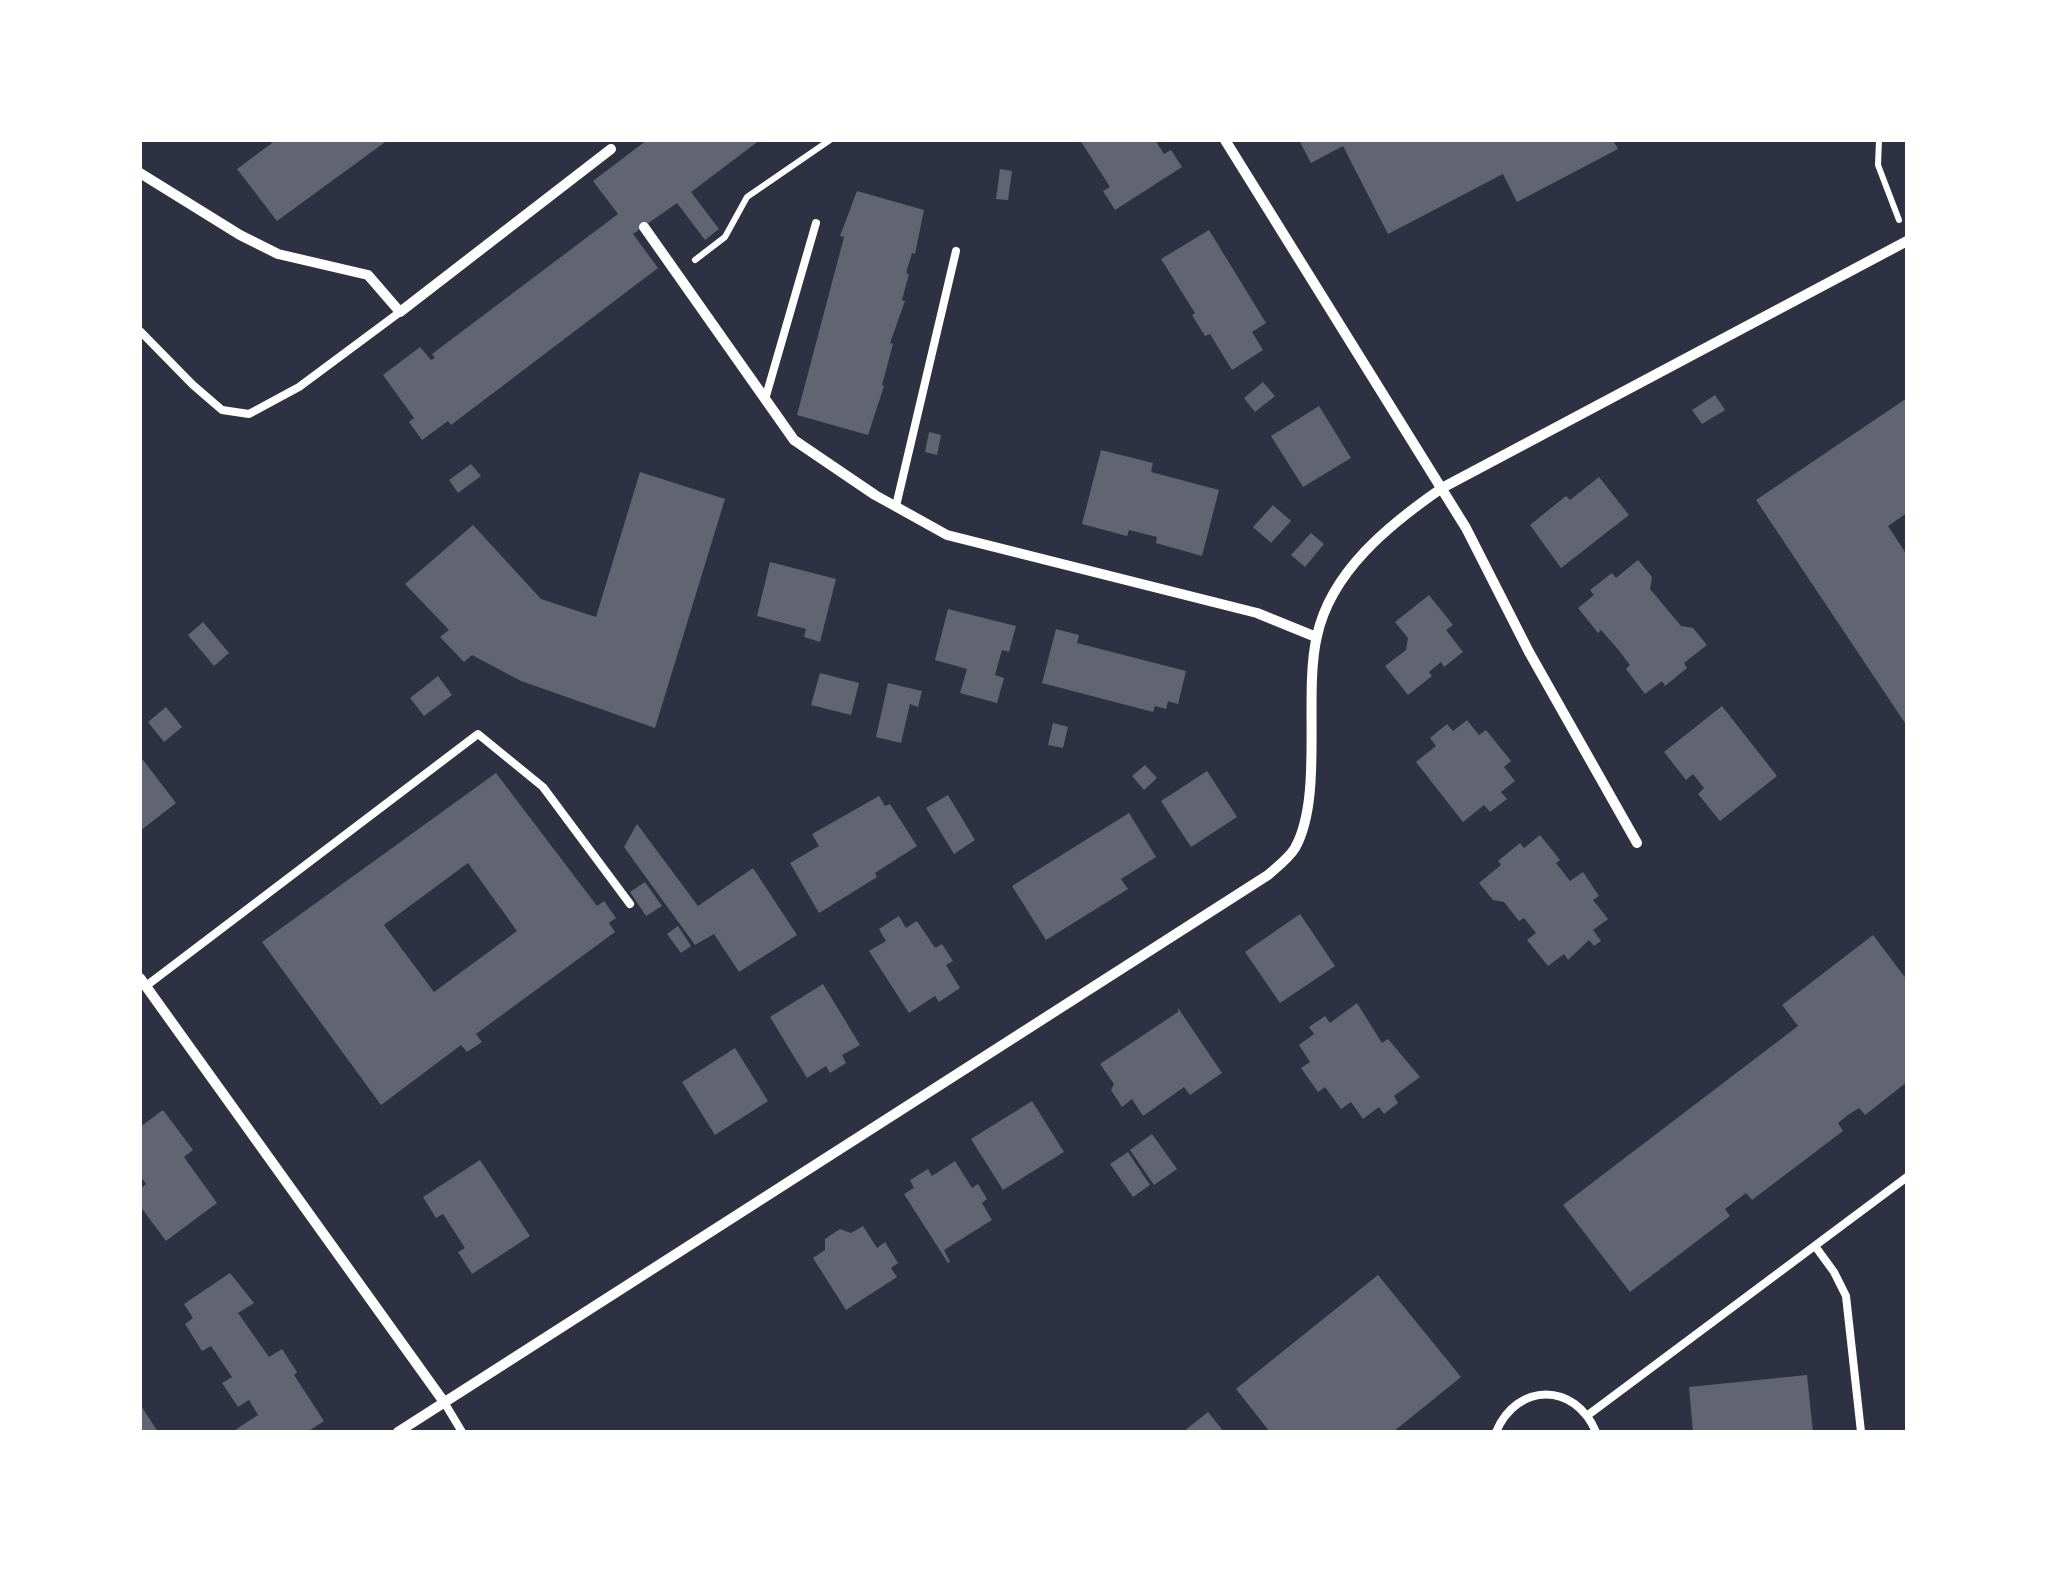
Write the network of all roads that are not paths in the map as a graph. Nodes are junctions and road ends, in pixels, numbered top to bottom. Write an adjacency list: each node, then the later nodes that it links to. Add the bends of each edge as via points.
1 (1226, 140): 13 (street)
2 (611, 148): 3 (street)
3 (594, 161): 5 (street); 10 (street)
4 (140, 173): 10 (street, via 278,254 368,275)
5 (603, 173)
6 (816, 223): 12 (lane)
7 (644, 227): 12 (street)
8 (1907, 240): 13 (street)
9 (956, 251): 14 (lane)
10 (400, 312): 11 (lane, via 299,387 249,414 222,410)
11 (140, 331)
12 (766, 396): 14 (street, via 794,440)
13 (1442, 488): 15 (street, via 1396,519 1357,562 1331,597); 16 (street)
14 (896, 506): 15 (street, via 946,535 1257,613)
15 (1316, 637): 21 (street, via 1306,818 1294,850 1268,875)
16 (1637, 842)
17 (630, 904): 18 (lane, via 543,786 478,734)
18 (143, 982): 21 (street)
19 (1907, 1177): 20 (lane)
20 (1815, 1246): 22 (lane); 27 (lane, via 1846,1296)
21 (444, 1402): 23 (street); 24 (lane)
22 (1588, 1414): 25 (lane, via 1560,1396 1543,1394 1512,1406); 26 (lane)
23 (398, 1432)
24 (462, 1432)
25 (1496, 1432)
26 (1596, 1432)
27 (1861, 1432)

